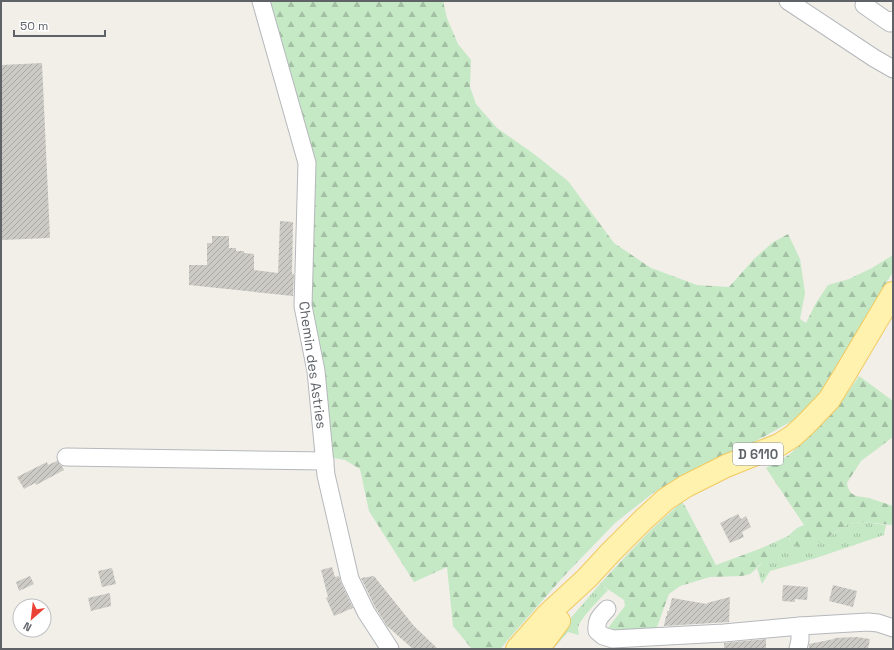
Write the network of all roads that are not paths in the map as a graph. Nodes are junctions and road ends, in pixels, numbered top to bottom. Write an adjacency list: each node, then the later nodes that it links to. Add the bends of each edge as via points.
1 (261, 1): 8 (street, Chemin des Astries, via 307,163 303,306 316,371)
2 (788, 1): 5 (street)
3 (863, 2): 4 (street, via 890,23)
4 (893, 20)
5 (893, 69)
6 (893, 293): 9 (main road, D 6110, via 829,400 806,424 779,445 726,466 666,499)
7 (66, 457): 8 (street)
8 (325, 461): 13 (street, Chemin des Astries, via 350,579 366,612)
9 (587, 578): 14 (main road, D 6110, via 548,614); 15 (main road, D 6110)
10 (607, 609): 11 (street, via 596,624 597,631 613,640)
11 (800, 626): 12 (street, via 868,622); 16 (street)
12 (893, 628)
13 (390, 649)
14 (517, 649)
15 (538, 649)
16 (798, 649)

